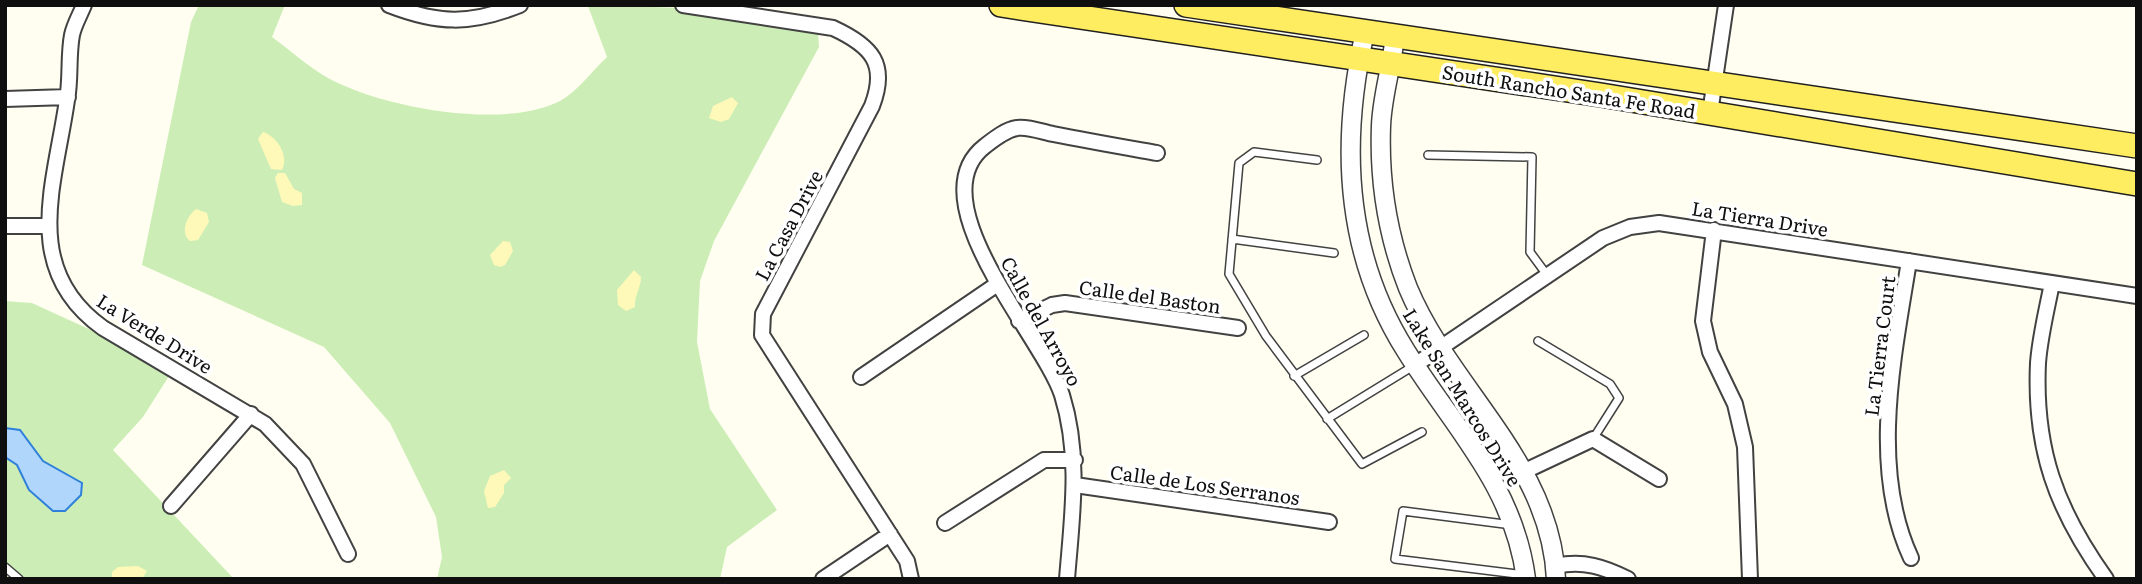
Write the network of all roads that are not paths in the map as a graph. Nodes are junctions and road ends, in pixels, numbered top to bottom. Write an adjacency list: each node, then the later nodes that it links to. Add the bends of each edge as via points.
1 (84, 5): 13 (street, via 72,34)
2 (389, 5): 3 (street, via 444,21 468,20)
3 (520, 5)
4 (683, 5): 51 (street, La Casa Drive, via 834,28 868,49 878,67 880,86 872,106 763,314 762,335)
5 (1001, 5): 10 (main road, South Rancho Santa Fe Road)
6 (1186, 5): 8 (main road, South Rancho Santa Fe Road)
7 (1727, 5): 12 (street)
8 (1365, 32): 9 (main road, South Rancho Santa Fe Road); 10 (street, Lake San Marcos Drive)
9 (1395, 36): 11 (street, Lake San Marcos Drive); 12 (main road, South Rancho Santa Fe Road)
10 (1359, 59): 11 (main road, South Rancho Santa Fe Road); 36 (street, Lake San Marcos Drive, via 1348,154 1357,231 1382,306)
11 (1392, 64): 15 (main road, South Rancho Santa Fe Road); 35 (street, Lake San Marcos Drive, via 1381,125 1386,207 1409,290)
12 (1715, 83): 15 (street); 16 (main road, South Rancho Santa Fe Road)
13 (68, 97): 14 (street); 22 (street, La Verde Drive)
14 (5, 99)
15 (1710, 113): 20 (main road, South Rancho Santa Fe Road)
16 (2137, 146)
17 (1157, 153): 29 (street, Calle del Arroyo, via 1018,128 996,137 973,155 964,180 967,214)
18 (1428, 155): 27 (lane, via 1532,157 1530,252)
19 (1317, 160): 24 (lane, via 1254,152 1239,163)
20 (2137, 184)
21 (5, 226): 22 (street)
22 (47, 226): 39 (street, La Verde Drive, via 50,254 61,283 88,317)
23 (1714, 230): 26 (street, La Tierra Drive); 27 (street, La Tierra Drive, via 1659,223 1630,227 1603,238); 62 (street, via 1703,321 1710,352 1735,404 1745,447)
24 (1232, 240): 25 (lane); 37 (lane, via 1229,274)
25 (1334, 253)
26 (1909, 261): 28 (street, La Tierra Drive); 53 (street, La Tierra Court, via 1888,424 1896,526)
27 (1548, 276): 35 (street, La Tierra Drive)
28 (2052, 283): 30 (street, La Tierra Drive); 63 (street, via 2038,361 2039,433 2058,501)
29 (996, 285): 31 (street, Calle del Arroyo); 38 (street)
30 (2137, 296)
31 (1020, 321): 32 (street, Calle del Baston, via 1065,303); 43 (street, Calle del Arroyo, via 1061,391)
32 (1238, 328)
33 (1364, 335): 37 (lane)
34 (1538, 341): 42 (lane, via 1610,384 1619,398)
35 (1441, 348): 36 (street, La Tierra Drive); 44 (street, Lake San Marcos Drive)
36 (1415, 365): 40 (lane); 50 (street, Lake San Marcos Drive, via 1494,478)
37 (1294, 376): 40 (lane)
38 (861, 377)
39 (250, 414): 47 (street); 52 (street, La Verde Drive, via 303,464)
40 (1327, 419): 41 (lane, via 1362,464)
41 (1422, 432)
42 (1593, 439): 44 (street); 45 (street)
43 (1075, 460): 46 (street, Calle del Arroyo); 49 (street, via 1044,460)
44 (1525, 471): 55 (street, Lake San Marcos Drive, via 1548,530)
45 (1659, 479)
46 (1075, 485): 48 (street, Calle de Los Serranos); 60 (street, Calle del Arroyo)
47 (171, 506)
48 (1329, 522)
49 (945, 523)
50 (1514, 526): 56 (street, Lake San Marcos Drive); 56 (lane, via 1403,511 1395,559)
51 (890, 534): 58 (street); 59 (street, La Casa Drive, via 907,561)
52 (348, 554)
53 (1911, 558)
54 (5, 567): 57 (lane)
55 (1556, 572): 61 (street, via 1575,562 1606,568)
56 (1526, 577)
57 (19, 579)
58 (823, 579)
59 (911, 579)
60 (1067, 579)
61 (1628, 579)
62 (1751, 579)
63 (2106, 579)

